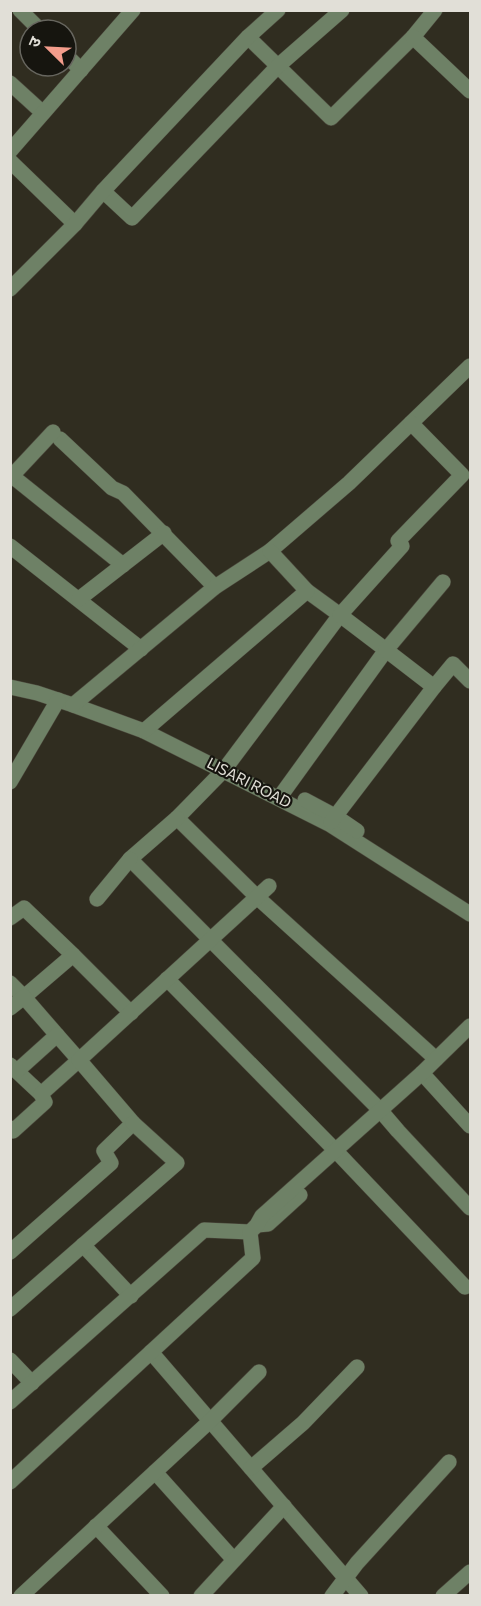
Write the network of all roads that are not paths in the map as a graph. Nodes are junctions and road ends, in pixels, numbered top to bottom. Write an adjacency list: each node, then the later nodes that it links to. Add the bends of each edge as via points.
1 (133, 10): 9 (street)
2 (278, 10): 5 (street)
3 (342, 10): 7 (street)
4 (435, 10): 6 (street)
5 (248, 37): 7 (street); 15 (street)
6 (413, 37): 7 (street, via 331,118); 11 (street)
7 (278, 66): 15 (street, via 132,218)
8 (78, 67): 9 (street)
9 (81, 70): 12 (street)
10 (10, 83): 12 (street)
11 (471, 91)
12 (43, 113): 13 (street)
13 (10, 151)
14 (10, 161): 16 (street)
15 (102, 191): 16 (street)
16 (75, 224): 17 (street)
17 (10, 289)
18 (471, 366): 19 (street)
19 (411, 423): 20 (street); 24 (street)
20 (466, 470): 30 (street, via 398,541 402,546)
21 (11, 477): 22 (street, via 56,435); 25 (street)
22 (164, 533): 25 (street); 27 (street)
23 (10, 546): 29 (street)
24 (270, 551): 27 (street); 28 (street)
25 (123, 565): 29 (street)
26 (443, 582): 32 (street)
27 (215, 587): 31 (street)
28 (307, 591): 30 (street); 38 (street)
29 (79, 599): 31 (street)
30 (340, 615): 32 (street); 39 (street)
31 (141, 649): 37 (street)
32 (387, 650): 36 (street); 41 (street)
33 (10, 676): 37 (street, LISARI ROAD)
34 (471, 681): 36 (street, via 453,664)
35 (10, 687): 37 (street, LISARI ROAD)
36 (434, 687): 43 (street)
37 (71, 700): 38 (street, LISARI ROAD); 40 (street)
38 (148, 728): 39 (street, LISARI ROAD)
39 (226, 768): 41 (street, LISARI ROAD); 42 (street)
40 (10, 782)
41 (282, 794): 43 (street, LISARI ROAD)
42 (177, 818): 44 (street); 45 (street)
43 (332, 820): 47 (street, LISARI ROAD); 48 (street, LISARI ROAD)
44 (130, 859): 46 (street); 50 (street)
45 (263, 892): 50 (street); 60 (street)
46 (97, 899)
47 (471, 903)
48 (471, 914)
49 (10, 918): 51 (street, via 24,908)
50 (211, 939): 52 (street); 65 (street)
51 (73, 955): 54 (street); 56 (street)
52 (167, 979): 56 (street); 69 (street)
53 (10, 982): 54 (street)
54 (24, 997): 55 (street); 58 (street)
55 (10, 1008)
56 (131, 1013): 61 (street)
57 (471, 1026): 60 (street)
58 (57, 1035): 61 (street); 62 (street)
59 (471, 1039): 63 (street)
60 (436, 1059): 63 (street)
61 (79, 1060): 64 (street); 66 (street)
62 (14, 1068): 64 (street)
63 (425, 1076): 65 (street); 67 (street)
64 (41, 1094): 68 (street, via 45,1102 13,1131)
65 (383, 1113): 69 (street); 70 (street)
66 (133, 1123): 72 (street, via 177,1162); 73 (street, via 104,1151 111,1163)
67 (471, 1126)
68 (10, 1128)
69 (338, 1154): 71 (street, via 276,1210 262,1216); 74 (street)
70 (471, 1208)
71 (254, 1229): 75 (street, via 204,1230); 77 (street, via 253,1257)
72 (83, 1245): 75 (street); 76 (street)
73 (10, 1252)
74 (465, 1287)
75 (131, 1296): 81 (street)
76 (10, 1309)
77 (151, 1352): 83 (street); 87 (street)
78 (10, 1360): 81 (street)
79 (357, 1367): 85 (street, via 303,1423)
80 (259, 1372): 83 (street)
81 (32, 1383): 82 (street)
82 (10, 1402)
83 (210, 1421): 85 (street); 86 (street)
84 (449, 1462): 92 (street)
85 (251, 1468): 88 (street)
86 (155, 1472): 89 (street); 90 (street)
87 (10, 1482)
88 (284, 1506): 90 (street); 92 (street)
89 (96, 1526): 93 (street); 94 (street)
90 (234, 1560): 95 (street)
91 (471, 1572): 98 (street)
92 (346, 1579): 96 (street); 97 (street)
93 (21, 1596)
94 (162, 1596)
95 (201, 1596)
96 (332, 1596)
97 (360, 1596)
98 (443, 1596)

